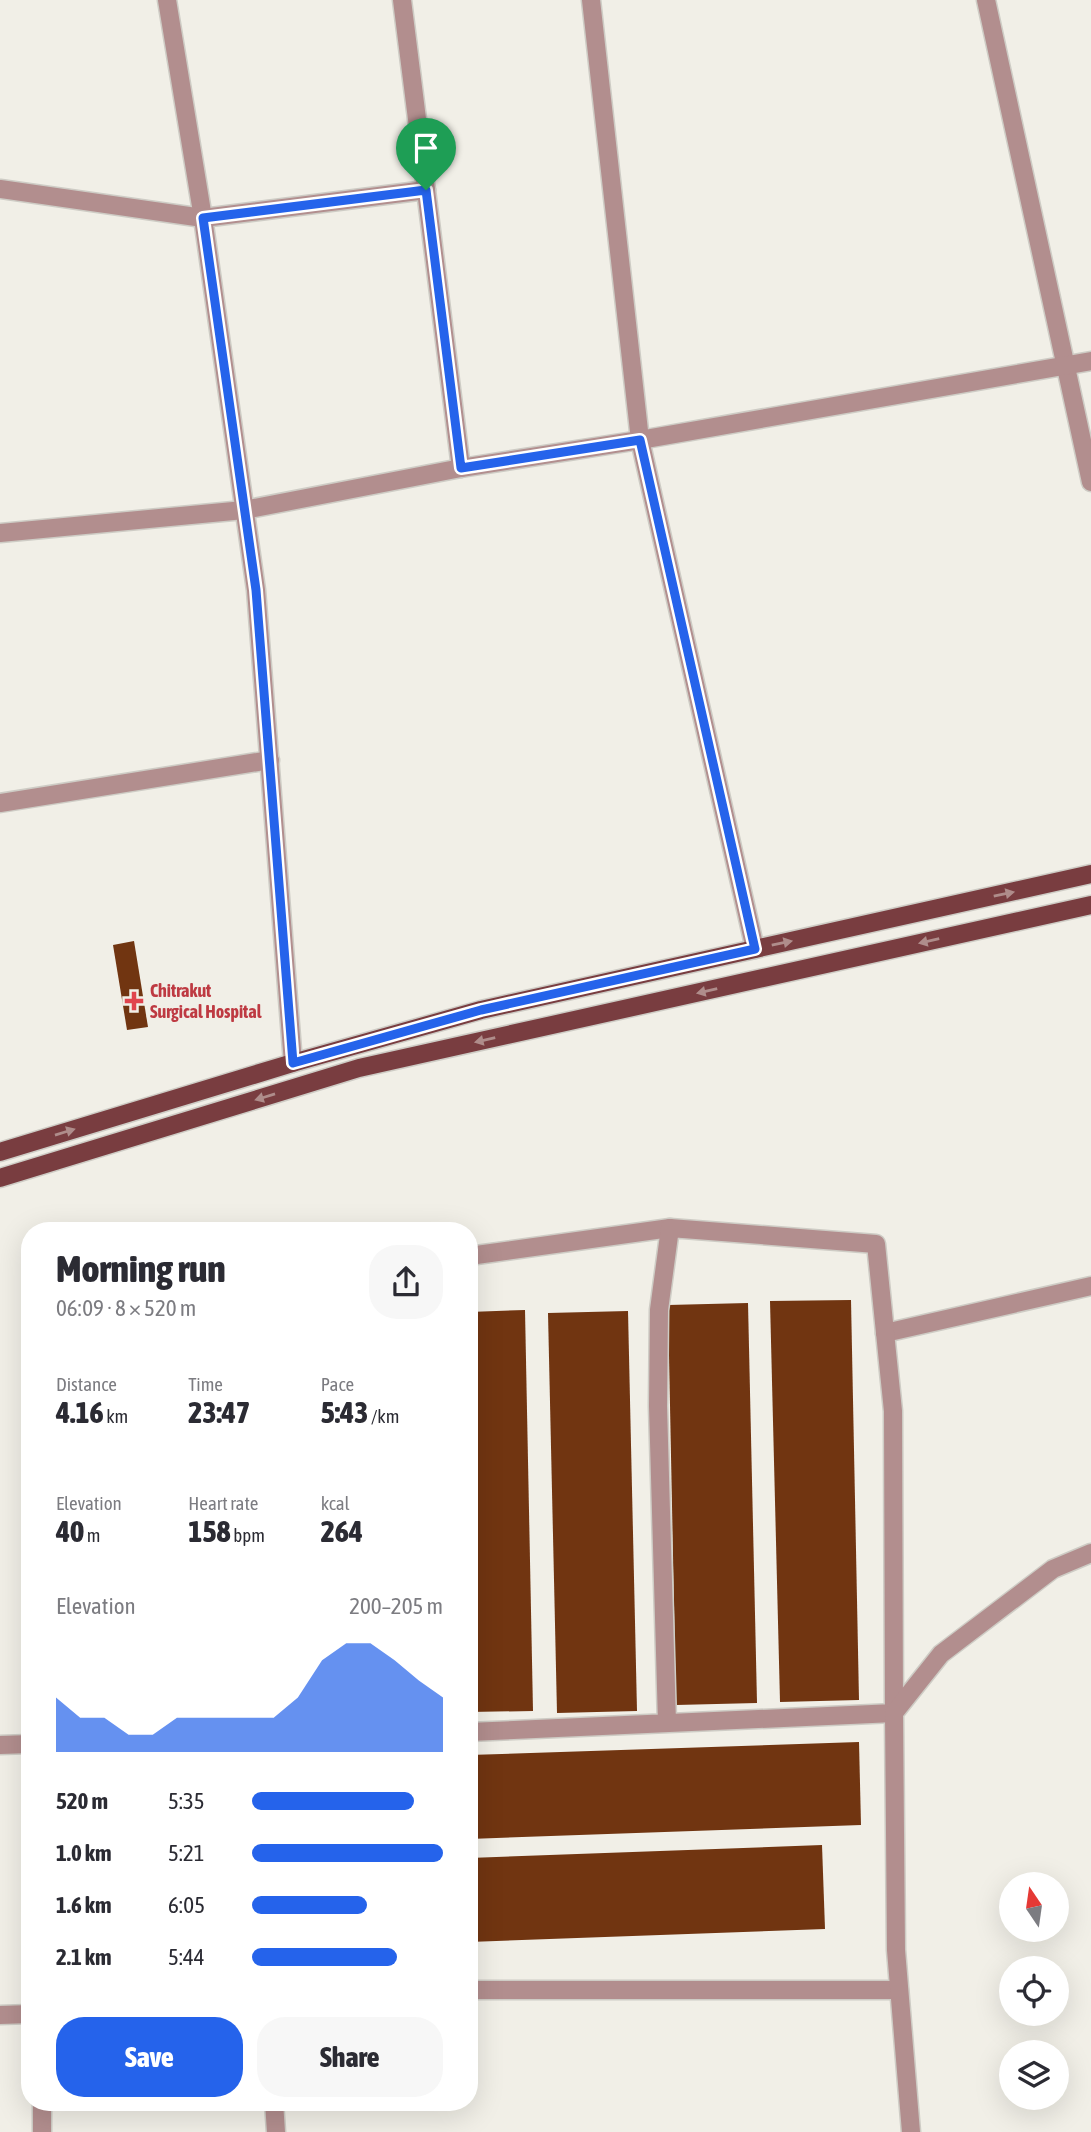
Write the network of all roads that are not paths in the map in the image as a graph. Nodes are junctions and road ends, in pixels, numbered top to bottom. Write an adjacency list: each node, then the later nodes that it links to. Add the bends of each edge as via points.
1 (167, 0): 7 (street)
2 (402, 0): 6 (street)
3 (590, 0): 10 (street)
4 (986, 0): 9 (street)
5 (0, 189): 7 (street)
6 (426, 190): 7 (street); 11 (street)
7 (203, 218): 13 (street)
8 (1091, 360): 9 (street)
9 (1066, 365): 10 (street); 12 (street)
10 (640, 440): 11 (street); 19 (street)
11 (461, 468): 13 (street)
12 (1091, 482)
13 (244, 510): 14 (street); 15 (street, via 256,590)
14 (0, 533)
15 (270, 760): 16 (street); 20 (street)
16 (0, 803)
17 (1091, 874): 19 (main road, one-way to 17)
18 (1091, 905): 22 (main road, one-way to 22, via 359,1068)
19 (755, 949): 20 (main road, via 481,1010)
20 (293, 1063): 21 (main road, one-way to 20)
21 (0, 1152)
22 (0, 1178)
23 (670, 1228): 24 (street); 26 (street, via 876,1244); 29 (street, via 659,1310 658,1406)
24 (478, 1255)
25 (1091, 1286): 26 (street)
26 (885, 1333): 28 (street, via 894,1411)
27 (1091, 1553): 28 (street, via 1053,1569 941,1654)
28 (894, 1713): 29 (street); 34 (street)
29 (667, 1723): 30 (street)
30 (478, 1732)
31 (21, 1744): 32 (street)
32 (0, 1745)
33 (478, 1990): 34 (street)
34 (899, 1990): 41 (street)
35 (21, 2014): 36 (street)
36 (0, 2015)
37 (42, 2111): 39 (street)
38 (275, 2111): 40 (street)
39 (42, 2132)
40 (276, 2132)
41 (911, 2132)

